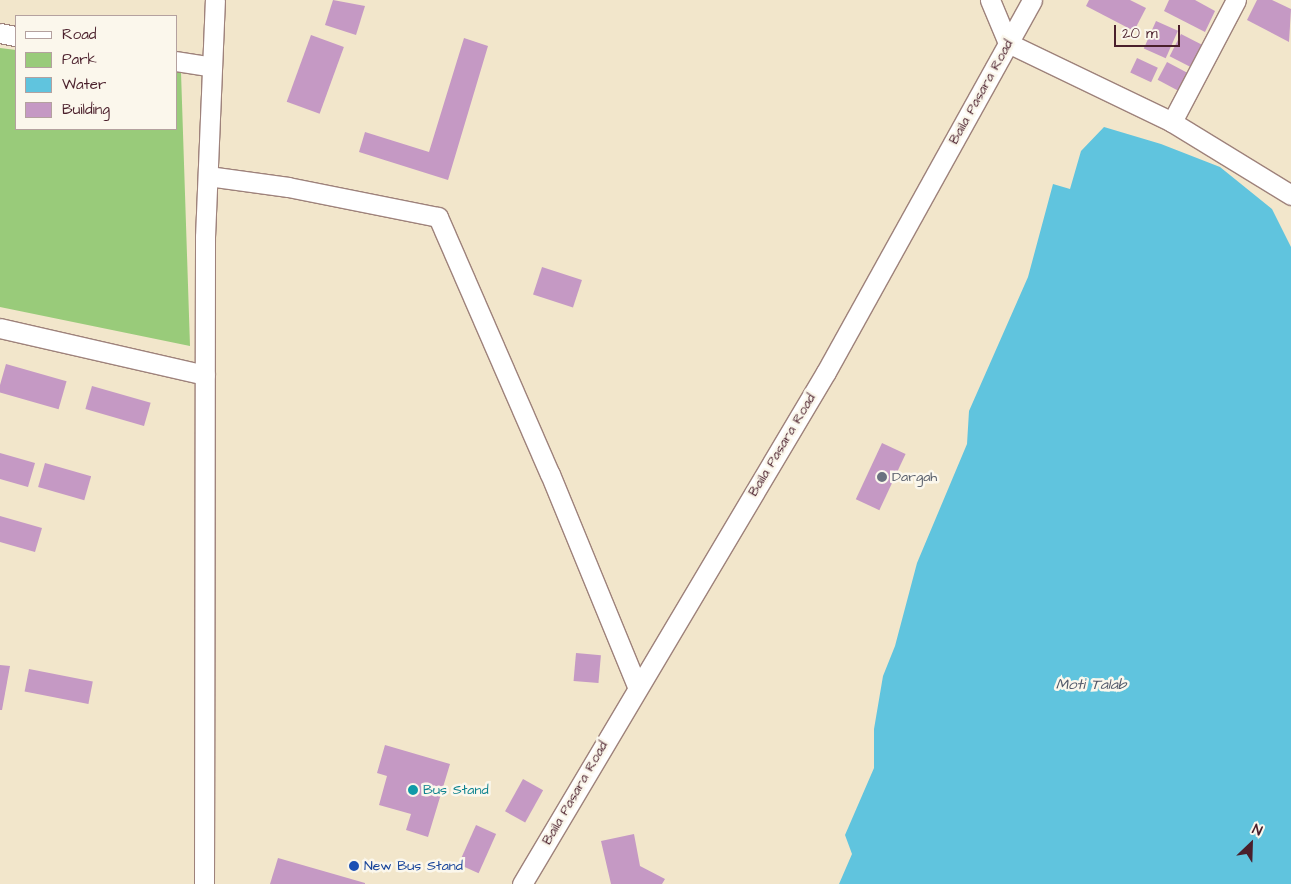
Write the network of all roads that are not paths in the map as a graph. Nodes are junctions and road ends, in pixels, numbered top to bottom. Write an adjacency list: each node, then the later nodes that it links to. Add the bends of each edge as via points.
1 (215, 0): 9 (street)
2 (990, 0): 7 (street)
3 (1032, 0): 7 (street, Baila Pasara Road)
4 (1236, 0): 10 (street)
5 (0, 33): 6 (street)
6 (15, 36)
7 (1008, 43): 10 (street); 15 (street, Baila Pasara Road, via 826,372)
8 (178, 61): 9 (street)
9 (212, 67): 11 (street)
10 (1172, 122): 12 (street)
11 (208, 176): 14 (street); 15 (street, via 288,187 438,217 550,474)
12 (1291, 194)
13 (0, 328): 14 (street)
14 (205, 375): 16 (street)
15 (637, 686): 17 (street, Baila Pasara Road)
16 (204, 884)
17 (522, 884)

